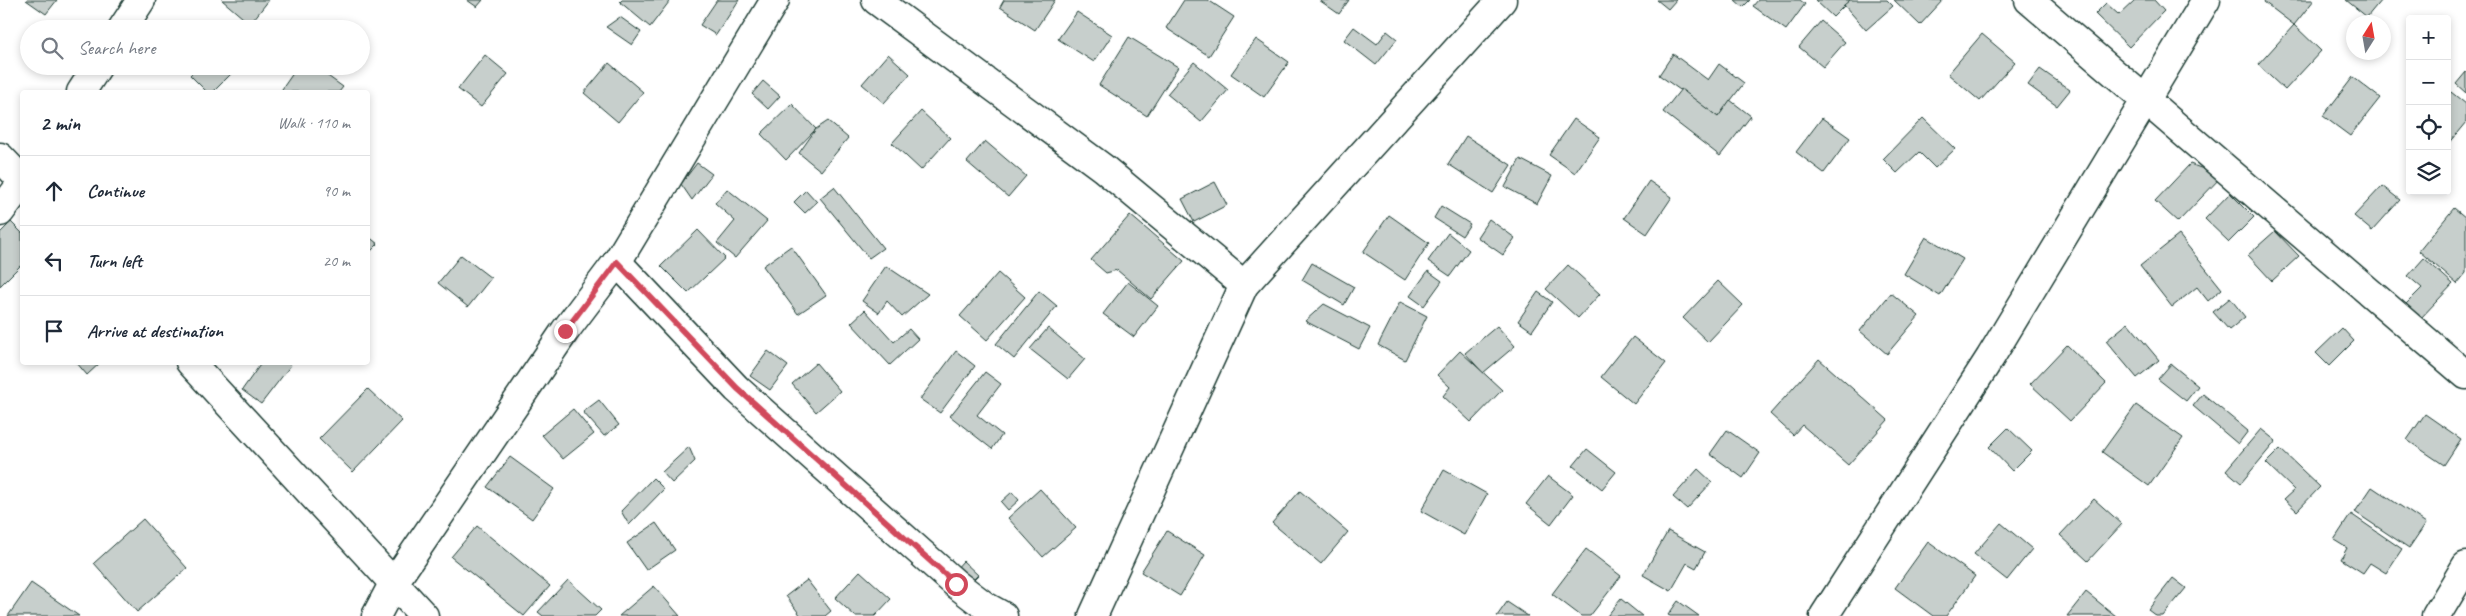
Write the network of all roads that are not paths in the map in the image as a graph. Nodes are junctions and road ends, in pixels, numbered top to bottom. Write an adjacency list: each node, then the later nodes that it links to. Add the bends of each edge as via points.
1 (141, 0): 7 (street)
2 (775, 0): 15 (street)
3 (876, 0): 16 (street, via 1103,168)
4 (1502, 0): 16 (street)
5 (2030, 0): 10 (street)
6 (2206, 0): 10 (street)
7 (128, 20)
8 (92, 75): 9 (street)
9 (82, 90)
10 (2145, 101): 18 (street); 25 (street, via 1990,358)
11 (0, 156): 12 (street)
12 (20, 180)
13 (20, 185): 14 (street)
14 (0, 212)
15 (617, 262): 20 (street, via 565,331); 23 (street, via 737,388 956,584)
16 (1244, 286): 24 (street)
17 (193, 365): 20 (street)
18 (2466, 375)
19 (2466, 566): 26 (street)
20 (393, 584): 21 (street); 22 (street)
21 (376, 616)
22 (424, 616)
23 (1003, 616)
24 (1093, 616)
25 (1824, 616)
26 (2436, 616)

